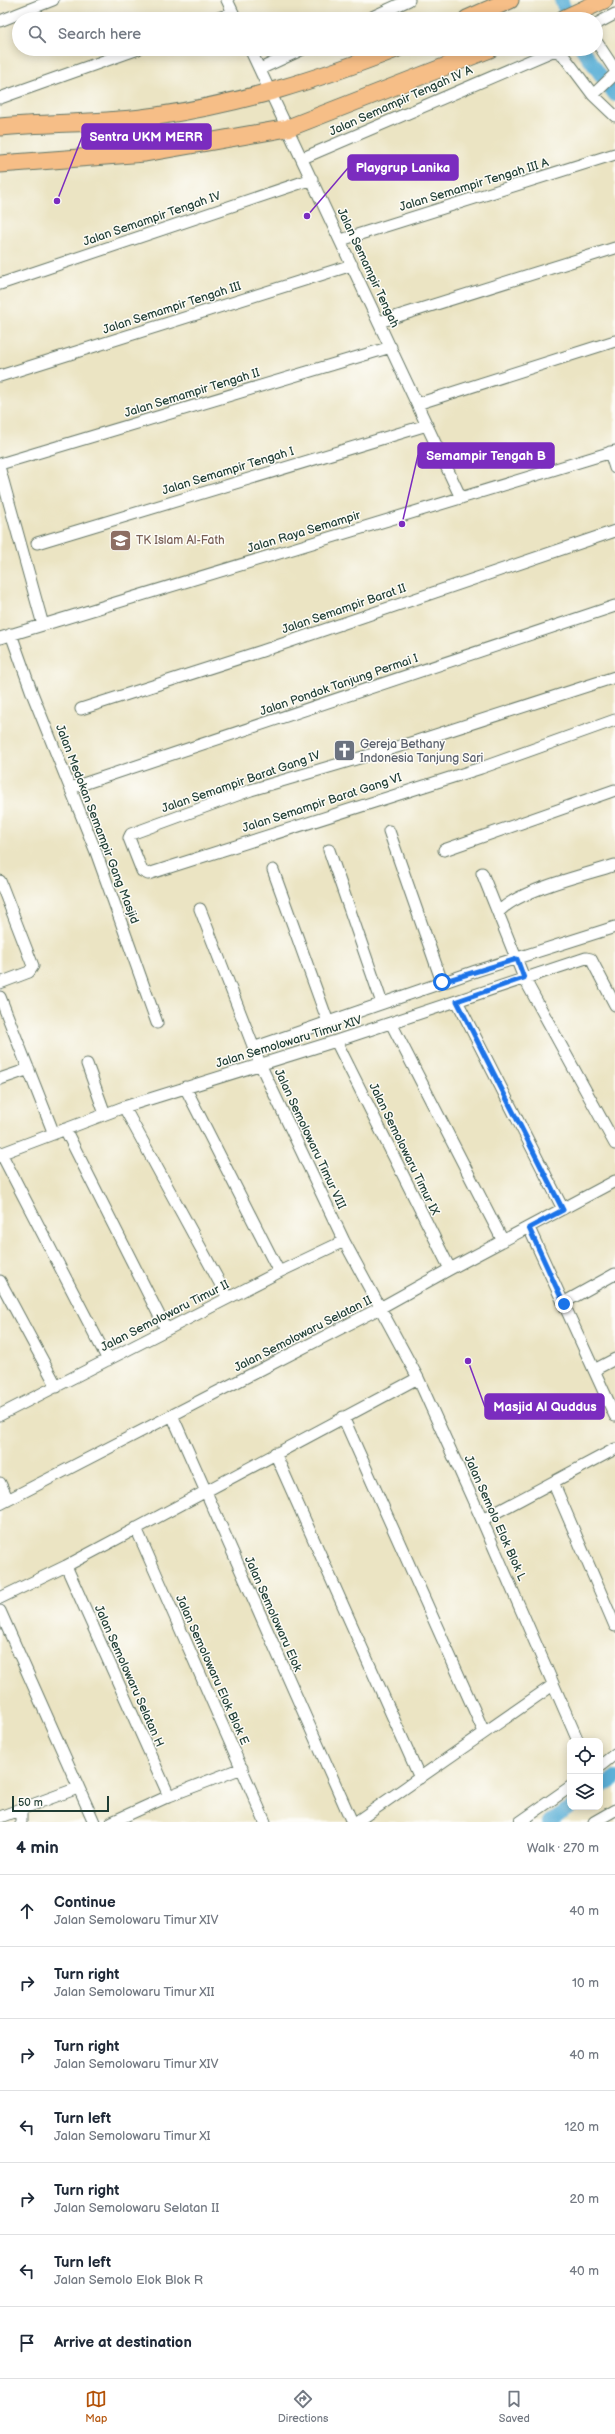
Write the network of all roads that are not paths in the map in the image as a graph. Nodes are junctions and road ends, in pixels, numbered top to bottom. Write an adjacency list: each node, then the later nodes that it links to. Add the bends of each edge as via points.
1 (53, 0): 6 (street)
2 (227, 0): 7 (street)
3 (409, 0): 8 (street)
4 (510, 0): 9 (main road)
5 (604, 0): 10 (main road)
6 (21, 12)
7 (233, 12)
8 (383, 12)
9 (483, 12)
10 (579, 12)
11 (615, 14): 14 (street)
12 (12, 15): 13 (street)
13 (0, 20)
14 (603, 20)
15 (603, 53): 24 (street)
16 (118, 56): 27 (street)
17 (254, 56): 23 (street, Jalan Semampir Tengah)
18 (288, 56): 23 (street)
19 (376, 56): 25 (main road)
20 (472, 56): 30 (main road)
21 (540, 56): 32 (street, Jalan Semampir Tengah IV A)
22 (564, 56): 26 (street, Jalan Semampir Tengah IV A)
23 (260, 69): 25 (street, Jalan Semampir Tengah)
24 (614, 73): 26 (street)
25 (271, 93): 29 (main road, via 156,116); 30 (street, Jalan Semampir Tengah)
26 (594, 93): 28 (street)
27 (0, 98)
28 (615, 116)
29 (0, 127)
30 (288, 128): 32 (street, Jalan Semampir Tengah); 33 (main road, via 145,154)
31 (615, 154): 35 (street, Jalan Semampir Tengah III A)
32 (303, 158): 34 (street, Jalan Semampir Tengah)
33 (0, 164)
34 (312, 179): 35 (street, Jalan Semampir Tengah); 38 (street, Jalan Semampir Tengah IV)
35 (341, 240): 37 (street, Jalan Semampir Tengah)
36 (615, 248): 39 (street)
37 (352, 265): 39 (street, Jalan Semampir Tengah); 42 (street, Jalan Semampir Tengah III)
38 (0, 284)
39 (379, 322): 41 (street, Jalan Semampir Tengah)
40 (615, 341): 43 (street)
41 (391, 347): 43 (street, Jalan Semampir Tengah); 46 (street, Jalan Semampir Tengah II)
42 (0, 376)
43 (417, 404): 44 (street, Jalan Semampir Tengah)
44 (427, 425): 49 (street, Jalan Semampir Tengah); 51 (street, Jalan Semampir Tengah I)
45 (613, 451): 47 (street); 49 (street, Jalan Raya Semampir)
46 (0, 464)
47 (615, 468)
48 (0, 470): 53 (street)
49 (461, 498): 53 (street, Jalan Raya Semampir)
50 (615, 531): 57 (street, Jalan Semampir Barat II, via 262,651)
51 (37, 543)
52 (615, 606): 59 (street, Jalan Pondok Tanjung Permai I)
53 (43, 625): 54 (street, Jalan Raya Semampir)
54 (11, 634): 55 (street, Jalan Raya Semampir); 59 (street, Jalan Medokan Semampir Gang Masjid)
55 (0, 638)
56 (615, 677): 66 (street, Jalan Semampir Barat Gang IV, via 417,741 251,790 131,834 128,838 142,871 146,874)
57 (81, 709)
58 (615, 720): 66 (street, Jalan Semampir Barat Gang VI, via 481,768)
59 (71, 788): 81 (street, Jalan Medokan Semampir Gang Masjid)
60 (615, 790): 63 (street)
61 (389, 831): 74 (street)
62 (329, 850): 78 (street)
63 (444, 850)
64 (615, 865): 70 (street, via 508,902)
65 (273, 870): 80 (street)
66 (151, 873)
67 (482, 873): 70 (street)
68 (0, 880): 75 (street, via 34,966 30,972)
69 (200, 910): 84 (street, Jalan Semolowaru Timur VIII)
70 (498, 913): 72 (street)
71 (615, 928): 72 (street, Jalan Semolowaru Timur XIV)
72 (517, 959): 73 (street); 74 (street, Jalan Semolowaru Timur XIV)
73 (524, 978): 77 (street, Jalan Semolowaru Timur XIV); 79 (street, Jalan Semolowaru Timur XIV, via 586,958 591,959); 94 (street)
74 (442, 982): 78 (street, Jalan Semolowaru Timur XIV)
75 (0, 983)
76 (0, 996): 87 (street)
77 (457, 1001): 82 (street, Jalan Semolowaru Timur XIV); 97 (street)
78 (382, 1003): 80 (street, Jalan Semolowaru Timur XIV)
79 (615, 1005)
80 (328, 1022): 84 (street, Jalan Semolowaru Timur XIV)
81 (157, 1023)
82 (391, 1023): 83 (street, Jalan Semolowaru Timur XIV); 100 (street)
83 (336, 1041): 86 (street, Jalan Semolowaru Timur XIV); 101 (street, Jalan Semolowaru Timur IX)
84 (253, 1048): 86 (street, Jalan Semolowaru Timur VIII)
85 (87, 1064): 91 (street)
86 (260, 1064): 89 (street, Jalan Semolowaru Timur XIV); 99 (street, Jalan Semolowaru Timur VIII)
87 (29, 1069): 88 (street); 93 (street)
88 (0, 1079)
89 (184, 1088): 90 (street, Jalan Semolowaru Timur XIV); 102 (street)
90 (124, 1107): 91 (street, Jalan Semolowaru Timur XIV); 105 (street)
91 (106, 1114): 92 (street, Jalan Semolowaru Timur XIV)
92 (65, 1129): 93 (street, Jalan Semolowaru Timur XIV); 108 (street)
93 (54, 1134): 95 (street, Jalan Semolowaru Timur XIV)
94 (615, 1144)
95 (0, 1154): 110 (street)
96 (615, 1181): 97 (street, Jalan Semolowaru Selatan II)
97 (563, 1210): 98 (street, Jalan Semolowaru Selatan II)
98 (529, 1228): 100 (street, Jalan Semolowaru Selatan II); 106 (street)
99 (344, 1241): 102 (street, Jalan Semolowaru Timur II); 107 (street, Jalan Semolowaru Timur VIII)
100 (503, 1241): 101 (street, Jalan Semolowaru Selatan II)
101 (450, 1269): 107 (street, Jalan Semolowaru Selatan II)
102 (278, 1272): 105 (street, Jalan Semolowaru Timur II)
103 (615, 1274): 106 (street)
104 (0, 1281): 113 (street)
105 (228, 1298): 108 (street, Jalan Semolowaru Timur II)
106 (564, 1304): 111 (street)
107 (380, 1308): 112 (street, Jalan Semolo Elok Blok L); 115 (street, Jalan Semolowaru Selatan II)
108 (166, 1329): 110 (street, Jalan Semolowaru Timur II)
109 (615, 1359): 111 (street)
110 (108, 1360): 113 (street, Jalan Semolowaru Timur II)
111 (594, 1370): 116 (street)
112 (418, 1378): 117 (street); 124 (street, Jalan Semolo Elok Blok L)
113 (57, 1387): 114 (street, Jalan Semolowaru Timur II)
114 (0, 1415)
115 (172, 1415): 122 (street, Jalan Semolowaru Elok); 123 (street, Jalan Semolowaru Selatan II)
116 (615, 1416)
117 (343, 1417): 119 (street); 131 (street)
118 (615, 1449): 120 (street)
119 (274, 1454): 122 (street); 136 (street)
120 (552, 1482): 124 (street); 129 (street)
121 (0, 1483): 123 (street)
122 (204, 1491): 125 (street); 147 (street, Jalan Semolowaru Elok)
123 (4, 1502)
124 (482, 1520): 130 (street, Jalan Semolo Elok Blok L)
125 (136, 1528): 126 (street); 135 (street, Jalan Semolowaru Elok Blok E)
126 (66, 1566): 127 (street); 139 (street, Jalan Semolowaru Selatan H)
127 (0, 1598)
128 (0, 1612): 137 (street)
129 (615, 1626)
130 (553, 1685): 131 (street); 132 (street, Jalan Semolo Elok Blok L)
131 (484, 1732): 136 (street)
132 (577, 1738)
133 (615, 1754): 134 (street)
134 (603, 1764)
135 (242, 1768): 139 (street); 146 (street, Jalan Semolowaru Elok Blok E)
136 (420, 1778): 148 (street)
137 (78, 1788): 140 (street); 144 (street)
138 (567, 1789): 149 (street)
139 (169, 1796): 145 (street)
140 (21, 1809): 142 (street); 143 (street)
141 (615, 1810): 150 (street)
142 (0, 1817)
143 (21, 1822)
144 (94, 1822)
145 (112, 1822)
146 (265, 1822)
147 (352, 1822)
148 (356, 1822)
149 (520, 1822)
150 (594, 1822)

